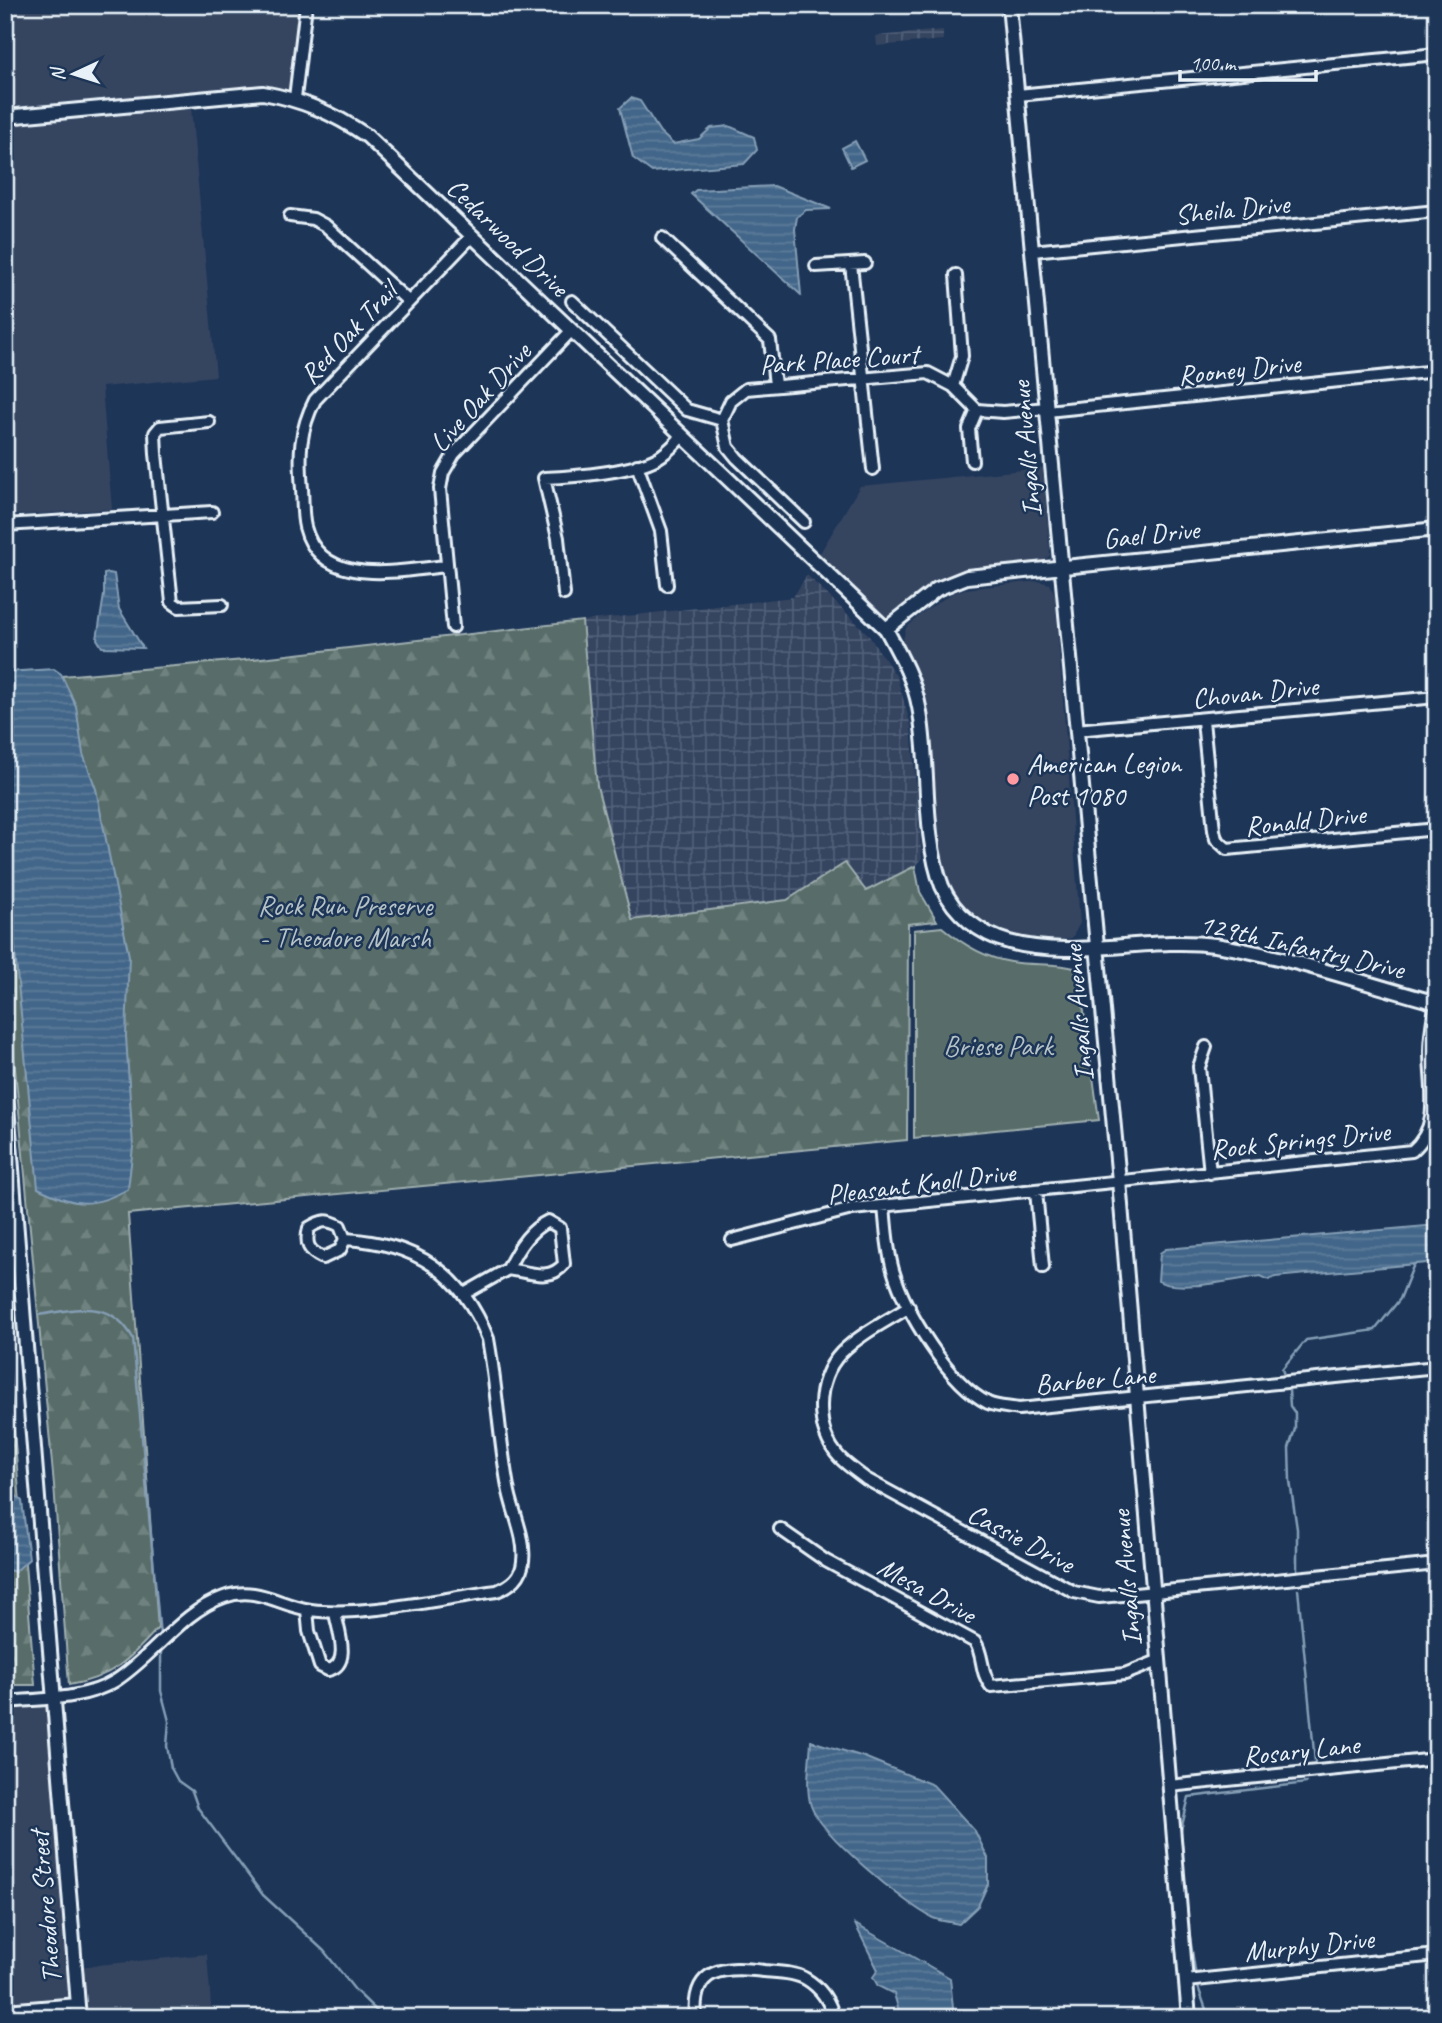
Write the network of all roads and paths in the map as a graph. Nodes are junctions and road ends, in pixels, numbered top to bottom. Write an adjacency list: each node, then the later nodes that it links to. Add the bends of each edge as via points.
1 (306, 5): 5 (street)
2 (1009, 5): 4 (street, Ingalls Avenue)
3 (1437, 54): 4 (street)
4 (1018, 95): 11 (street, Ingalls Avenue)
5 (295, 98): 6 (street, Cedarwood Drive, via 242,93); 9 (street, Cedarwood Drive, via 333,113 367,136)
6 (5, 117)
7 (1437, 211): 11 (street, Sheila Drive)
8 (290, 215): 16 (street, via 326,226)
9 (471, 236): 16 (street, Red Oak Trail); 18 (street, Cedarwood Drive)
10 (662, 238): 21 (street, via 770,340)
11 (1032, 251): 24 (street, Ingalls Avenue)
12 (865, 263): 13 (street)
13 (851, 264): 14 (street); 20 (street)
14 (816, 266)
15 (956, 275): 22 (street, via 962,356)
16 (408, 301): 36 (street, Red Oak Trail, via 314,400 298,452 305,527 320,553 348,570 365,573)
17 (572, 301): 25 (street, via 688,410)
18 (571, 331): 27 (street, Cedarwood Drive); 36 (street, Live Oak Drive, via 454,454 443,473 440,488)
19 (1437, 372): 24 (street, Rooney Drive)
20 (863, 377): 21 (street, Park Place Court); 22 (street, Park Place Court, via 928,373); 30 (street)
21 (775, 385): 25 (street, Park Place Court, via 746,389 731,401)
22 (953, 386): 23 (street, Park Place Court)
23 (977, 410): 24 (street); 28 (street, via 969,429)
24 (1047, 410): 37 (street, Ingalls Avenue)
25 (722, 419): 33 (street, via 728,447)
26 (209, 422): 32 (street, via 160,427 155,433)
27 (682, 436): 29 (street, via 661,456); 42 (street, Cedarwood Drive)
28 (972, 461)
29 (637, 465): 38 (street, via 661,531); 39 (street, via 544,478 558,538)
30 (873, 469)
31 (212, 512): 32 (street)
32 (162, 517): 34 (street); 40 (street, via 172,601 179,607)
33 (804, 522)
34 (5, 525)
35 (1437, 529): 37 (street, Gael Drive)
36 (447, 566): 41 (street, Live Oak Drive)
37 (1061, 568): 42 (street, Gael Drive, via 967,577 937,589); 45 (street, Ingalls Avenue)
38 (667, 585)
39 (564, 594)
40 (222, 605)
41 (453, 627)
42 (886, 629): 47 (street, 129th Infantry Drive, via 919,705 935,862 943,888 958,912 981,932 1008,942 1038,948)
43 (1437, 697): 44 (street, Chovan Drive)
44 (1203, 720): 45 (street, Chovan Drive); 46 (street, Ronald Drive, via 1214,830 1227,849)
45 (1076, 730): 47 (street, Ingalls Avenue)
46 (1437, 830)
47 (1096, 947): 48 (street, 129th Infantry Drive, via 1215,945); 52 (street, Ingalls Avenue)
48 (1436, 1002): 51 (street, Rock Springs Drive, via 1430,1052 1435,1122 1422,1144 1395,1155)
49 (1206, 1047): 51 (street, via 1199,1067)
50 (5, 1080): 69 (street, Theodore Street)
51 (1210, 1172): 52 (street, Rock Springs Drive)
52 (1119, 1181): 53 (street, Pleasant Knoll Drive); 62 (street, Ingalls Avenue)
53 (1036, 1191): 54 (street, Pleasant Knoll Drive); 57 (street)
54 (884, 1206): 56 (street, Pleasant Knoll Drive, via 852,1209); 60 (street, Barber Lane, via 893,1272)
55 (345, 1239): 59 (street, via 392,1245 421,1256)
56 (732, 1240)
57 (1044, 1267)
58 (508, 1269): 58 (street, via 549,1276 557,1273 564,1264 560,1228 548,1221 539,1225 517,1249); 59 (street)
59 (464, 1294): 67 (street, via 488,1339 523,1563 509,1586 497,1591)
60 (909, 1307): 62 (street, Barber Lane, via 964,1388 990,1404 1019,1409); 65 (street, Cassie Drive, via 857,1339 839,1354 829,1372 821,1409 824,1431 839,1457 866,1479 1074,1592 1099,1597)
61 (1437, 1367): 62 (street, Barber Lane)
62 (1135, 1398): 65 (street, Ingalls Avenue)
63 (780, 1529): 68 (street, Mesa Drive, via 826,1561 975,1642 991,1686 1125,1674)
64 (1437, 1564): 65 (street, Cassie Drive)
65 (1152, 1593): 68 (street, Ingalls Avenue)
66 (307, 1610): 67 (street); 67 (street, via 320,1666 328,1670 338,1667 343,1657); 69 (street, via 246,1591 223,1597 200,1609 114,1682)
67 (335, 1613)
68 (1158, 1661): 72 (street, Ingalls Avenue)
69 (53, 1697): 70 (street); 75 (street, Theodore Street)
70 (5, 1702)
71 (1437, 1759): 72 (street, Rosary Lane)
72 (1169, 1786): 74 (street, Ingalls Avenue)
73 (1437, 1955): 74 (street, Murphy Drive)
74 (1186, 1981): 80 (street, Ingalls Avenue)
75 (78, 2004): 76 (street); 77 (street, Theodore Street)
76 (5, 2010)
77 (79, 2018)
78 (696, 2018): 79 (street, via 696,1995 703,1980 729,1966 805,1978 823,1993)
79 (834, 2018)
80 (1189, 2018)

